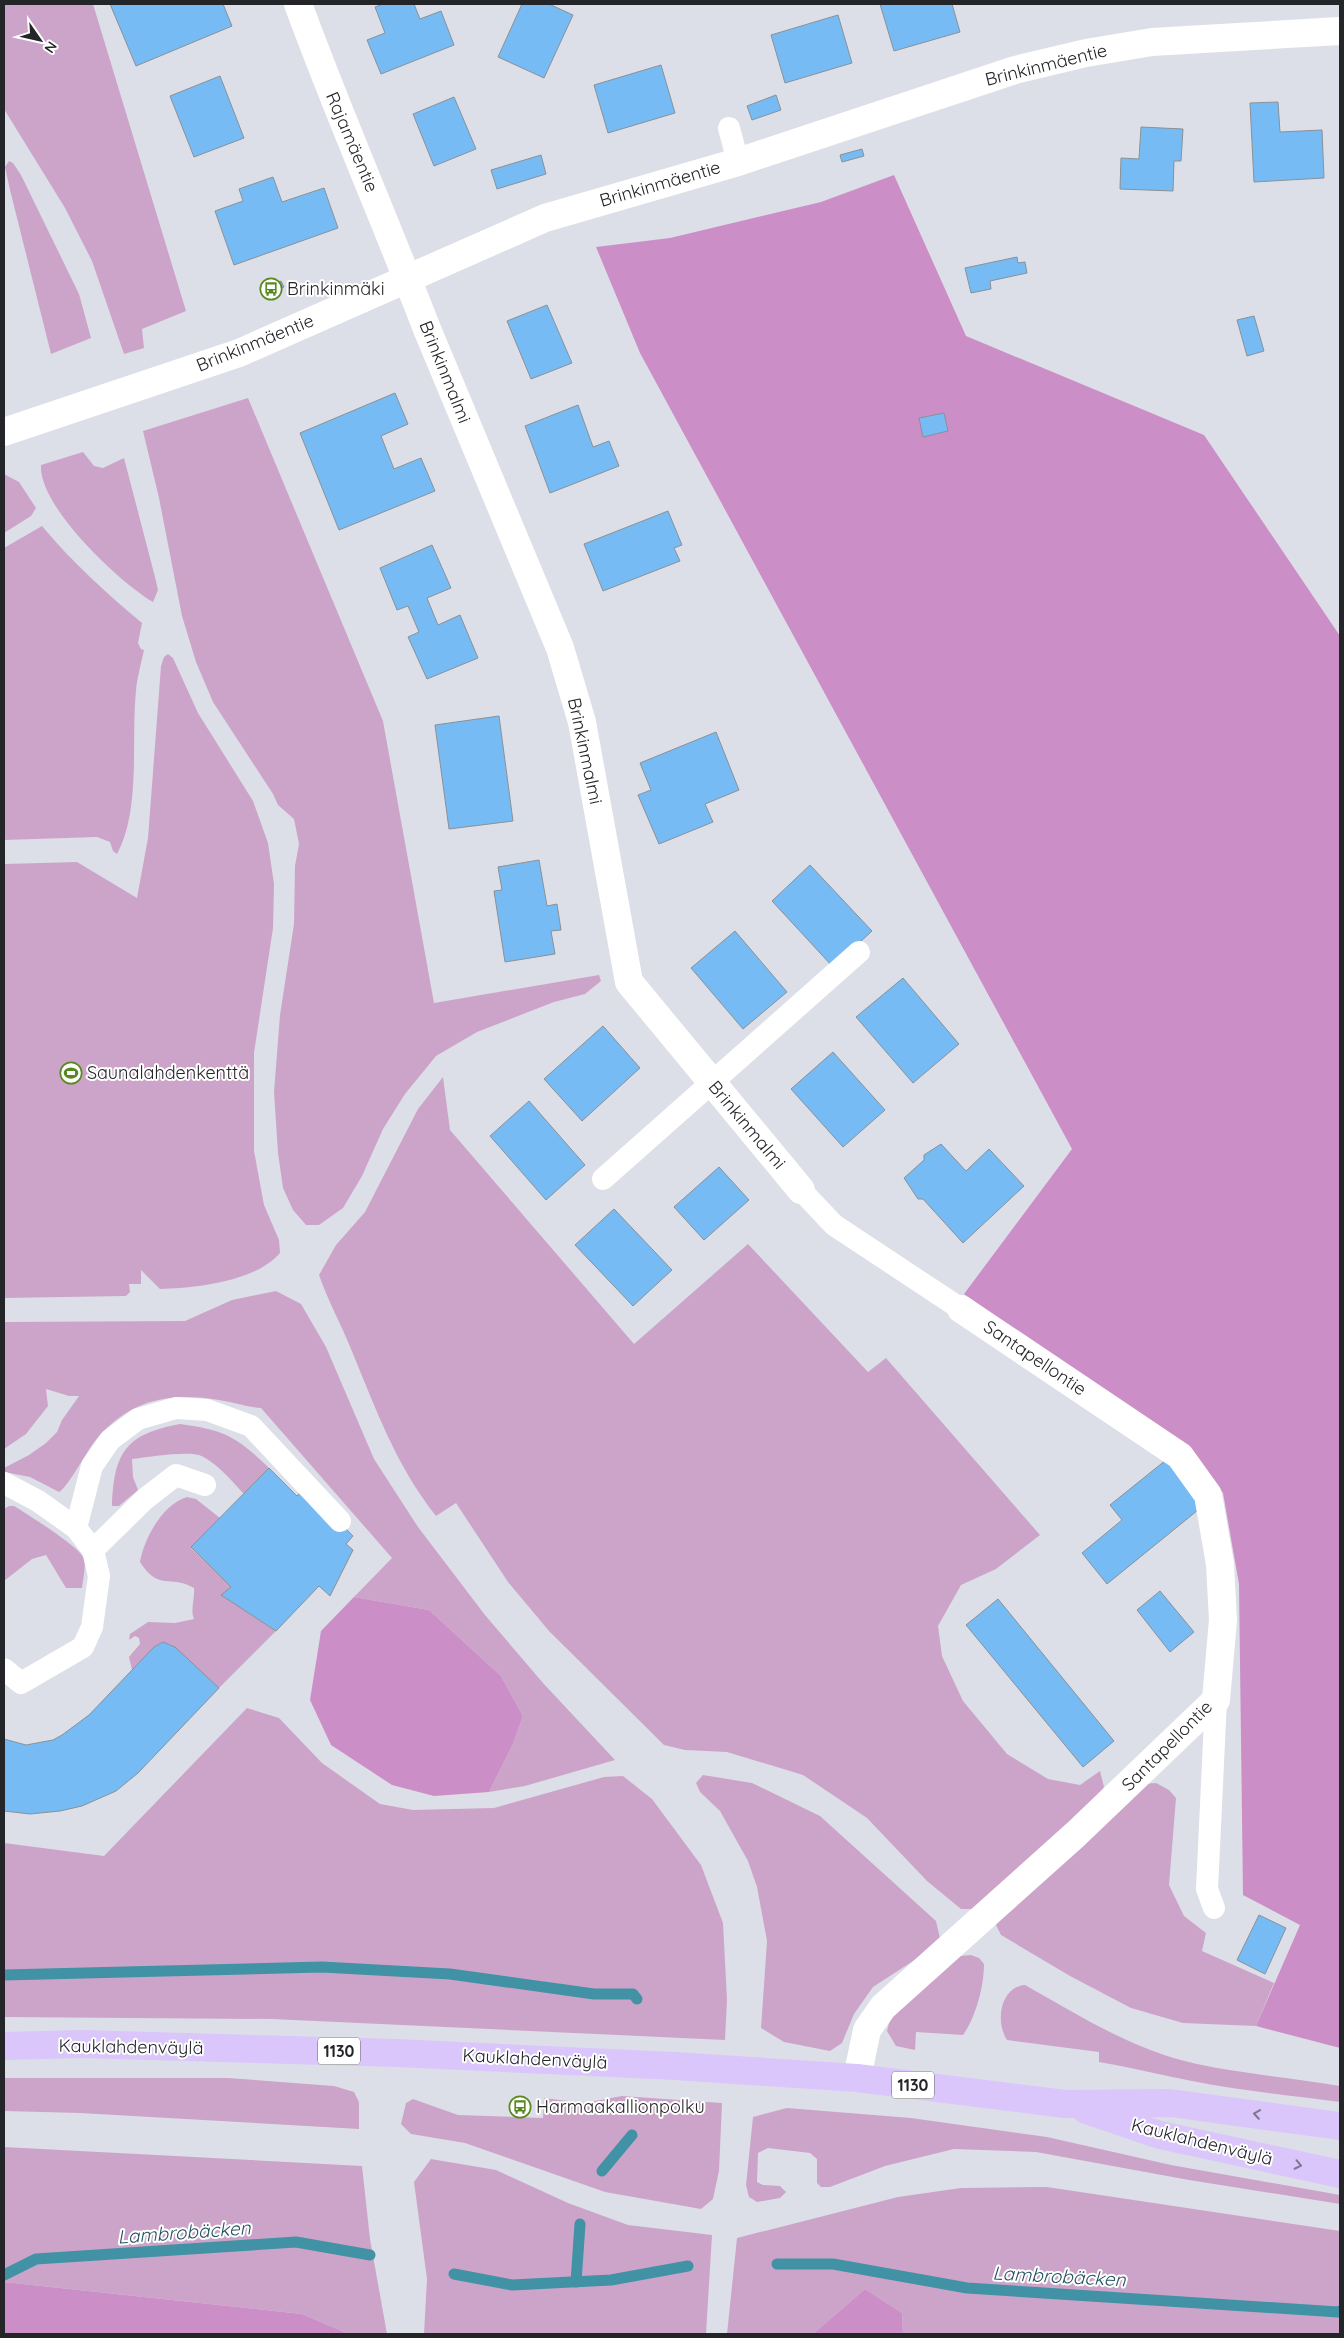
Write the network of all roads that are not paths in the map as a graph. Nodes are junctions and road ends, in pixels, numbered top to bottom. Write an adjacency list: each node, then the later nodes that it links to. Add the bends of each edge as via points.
1 (298, 4): 5 (street, Rajamäentie, via 323,73)
2 (1340, 31): 4 (street, Brinkinmäentie, via 1152,42 1086,52 1015,70)
3 (729, 128): 4 (lane)
4 (738, 162): 5 (street, Brinkinmäentie, via 545,218)
5 (409, 279): 6 (street, Brinkinmäentie, via 239,353); 8 (street, Brinkinmalmi, via 560,648 582,722 629,982)
6 (4, 432)
7 (859, 952): 8 (lane)
8 (713, 1084): 9 (lane); 10 (street, Brinkinmalmi)
9 (602, 1179)
10 (801, 1190): 11 (lane, via 834,1225)
11 (961, 1309): 18 (street, Santapellontie, via 1180,1456 1208,1495 1220,1564 1223,1620)
12 (4, 1483): 15 (lane, via 38,1501)
13 (205, 1485): 16 (lane, via 176,1475 145,1499)
14 (340, 1521): 15 (lane, via 251,1426 207,1410 176,1408 138,1419 110,1440 92,1466)
15 (76, 1528): 16 (lane)
16 (94, 1550): 17 (lane, via 99,1576 92,1627 83,1647 21,1683)
17 (4, 1669)
18 (1216, 1700): 19 (lane, via 1207,1889); 21 (street, Santapellontie, via 1076,1834 883,2007 867,2030)
19 (1214, 1908)
20 (4, 2046): 21 (main road, Kauklahdenväylä / 1130, via 81,2044 396,2053)
21 (857, 2078): 22 (main road, Kauklahdenväylä / 1130)
22 (1065, 2104): 23 (main road, Kauklahdenväylä / 1130, one-way to 22, via 1170,2103); 24 (main road, Kauklahdenväylä / 1130, one-way to 24, via 1160,2136)
23 (1340, 2126)
24 (1340, 2174)

